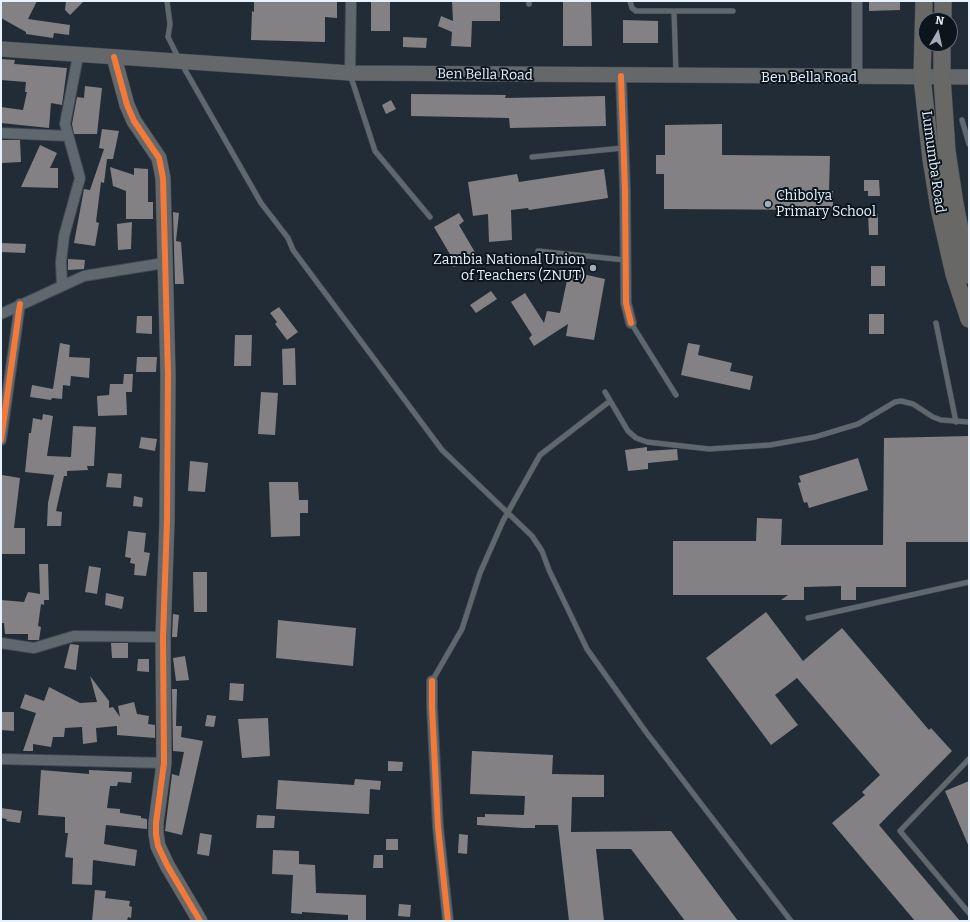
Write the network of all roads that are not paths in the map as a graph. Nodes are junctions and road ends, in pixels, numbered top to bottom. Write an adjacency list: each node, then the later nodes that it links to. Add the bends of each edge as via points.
1 (167, 1): 14 (lane, via 170,24 168,37)
2 (351, 1): 15 (street)
3 (630, 1): 7 (lane, via 636,11)
4 (857, 1): 20 (street)
5 (924, 1): 18 (main road, Lumumba Road)
6 (943, 1): 9 (main road)
7 (674, 11): 8 (lane); 17 (lane)
8 (733, 11)
9 (943, 12)
10 (1, 49): 12 (main road, Ben Bella Road)
11 (942, 52): 19 (main road, Lumumba Road)
12 (78, 56): 13 (main road, Ben Bella Road); 24 (street, via 65,124)
13 (114, 57): 14 (main road, Ben Bella Road); 31 (main road, via 134,121 159,158 163,178)
14 (180, 61): 15 (main road, Ben Bella Road); 46 (lane, via 262,203 288,238 293,250 442,450)
15 (350, 73): 16 (main road, Ben Bella Road); 28 (lane, via 375,151)
16 (621, 76): 17 (main road, Ben Bella Road); 26 (street)
17 (676, 76): 20 (main road, Ben Bella Road)
18 (922, 77): 19 (main road, Ben Bella Road); 20 (main road, Ben Bella Road); 36 (main road, Lumumba Road, via 939,208 954,274)
19 (942, 77): 21 (main road, Ben Bella Road); 32 (main road, Lumumba Road, via 947,151)
20 (857, 78)
21 (969, 78)
22 (962, 120): 25 (lane)
23 (1, 133): 24 (street)
24 (68, 136): 33 (street, via 76,156 80,178 64,236)
25 (969, 144)
26 (623, 148): 27 (lane); 30 (street)
27 (532, 157)
28 (430, 217)
29 (538, 251): 30 (lane)
30 (625, 260): 37 (street, via 626,303)
31 (164, 263): 33 (street, via 106,271); 49 (main road, via 168,375)
32 (968, 270)
33 (62, 285): 34 (street)
34 (20, 304): 35 (street); 41 (street)
35 (1, 314)
36 (969, 319)
37 (631, 323): 40 (lane)
38 (936, 324): 43 (lane)
39 (605, 392): 42 (lane)
40 (676, 394)
41 (4, 398): 45 (street)
42 (610, 400): 43 (lane, via 628,431 636,438 647,442 709,449 770,445 814,438 858,424 901,401 913,404 933,417); 46 (lane, via 540,455)
43 (956, 422): 44 (lane)
44 (969, 422)
45 (1, 440)
46 (507, 513): 51 (lane, via 480,573 462,629); 58 (lane, via 532,536 542,551 587,649 646,732)
47 (969, 582): 48 (lane)
48 (808, 618)
49 (163, 637): 50 (street, via 74,636 34,648); 54 (main road)
50 (1, 643)
51 (432, 681): 57 (street, via 438,827)
52 (1, 759): 54 (street)
53 (969, 759): 55 (lane, via 900,831)
54 (164, 763): 56 (main road, via 156,823 158,846)
55 (969, 913)
56 (200, 921)
57 (448, 921)
58 (791, 921)

